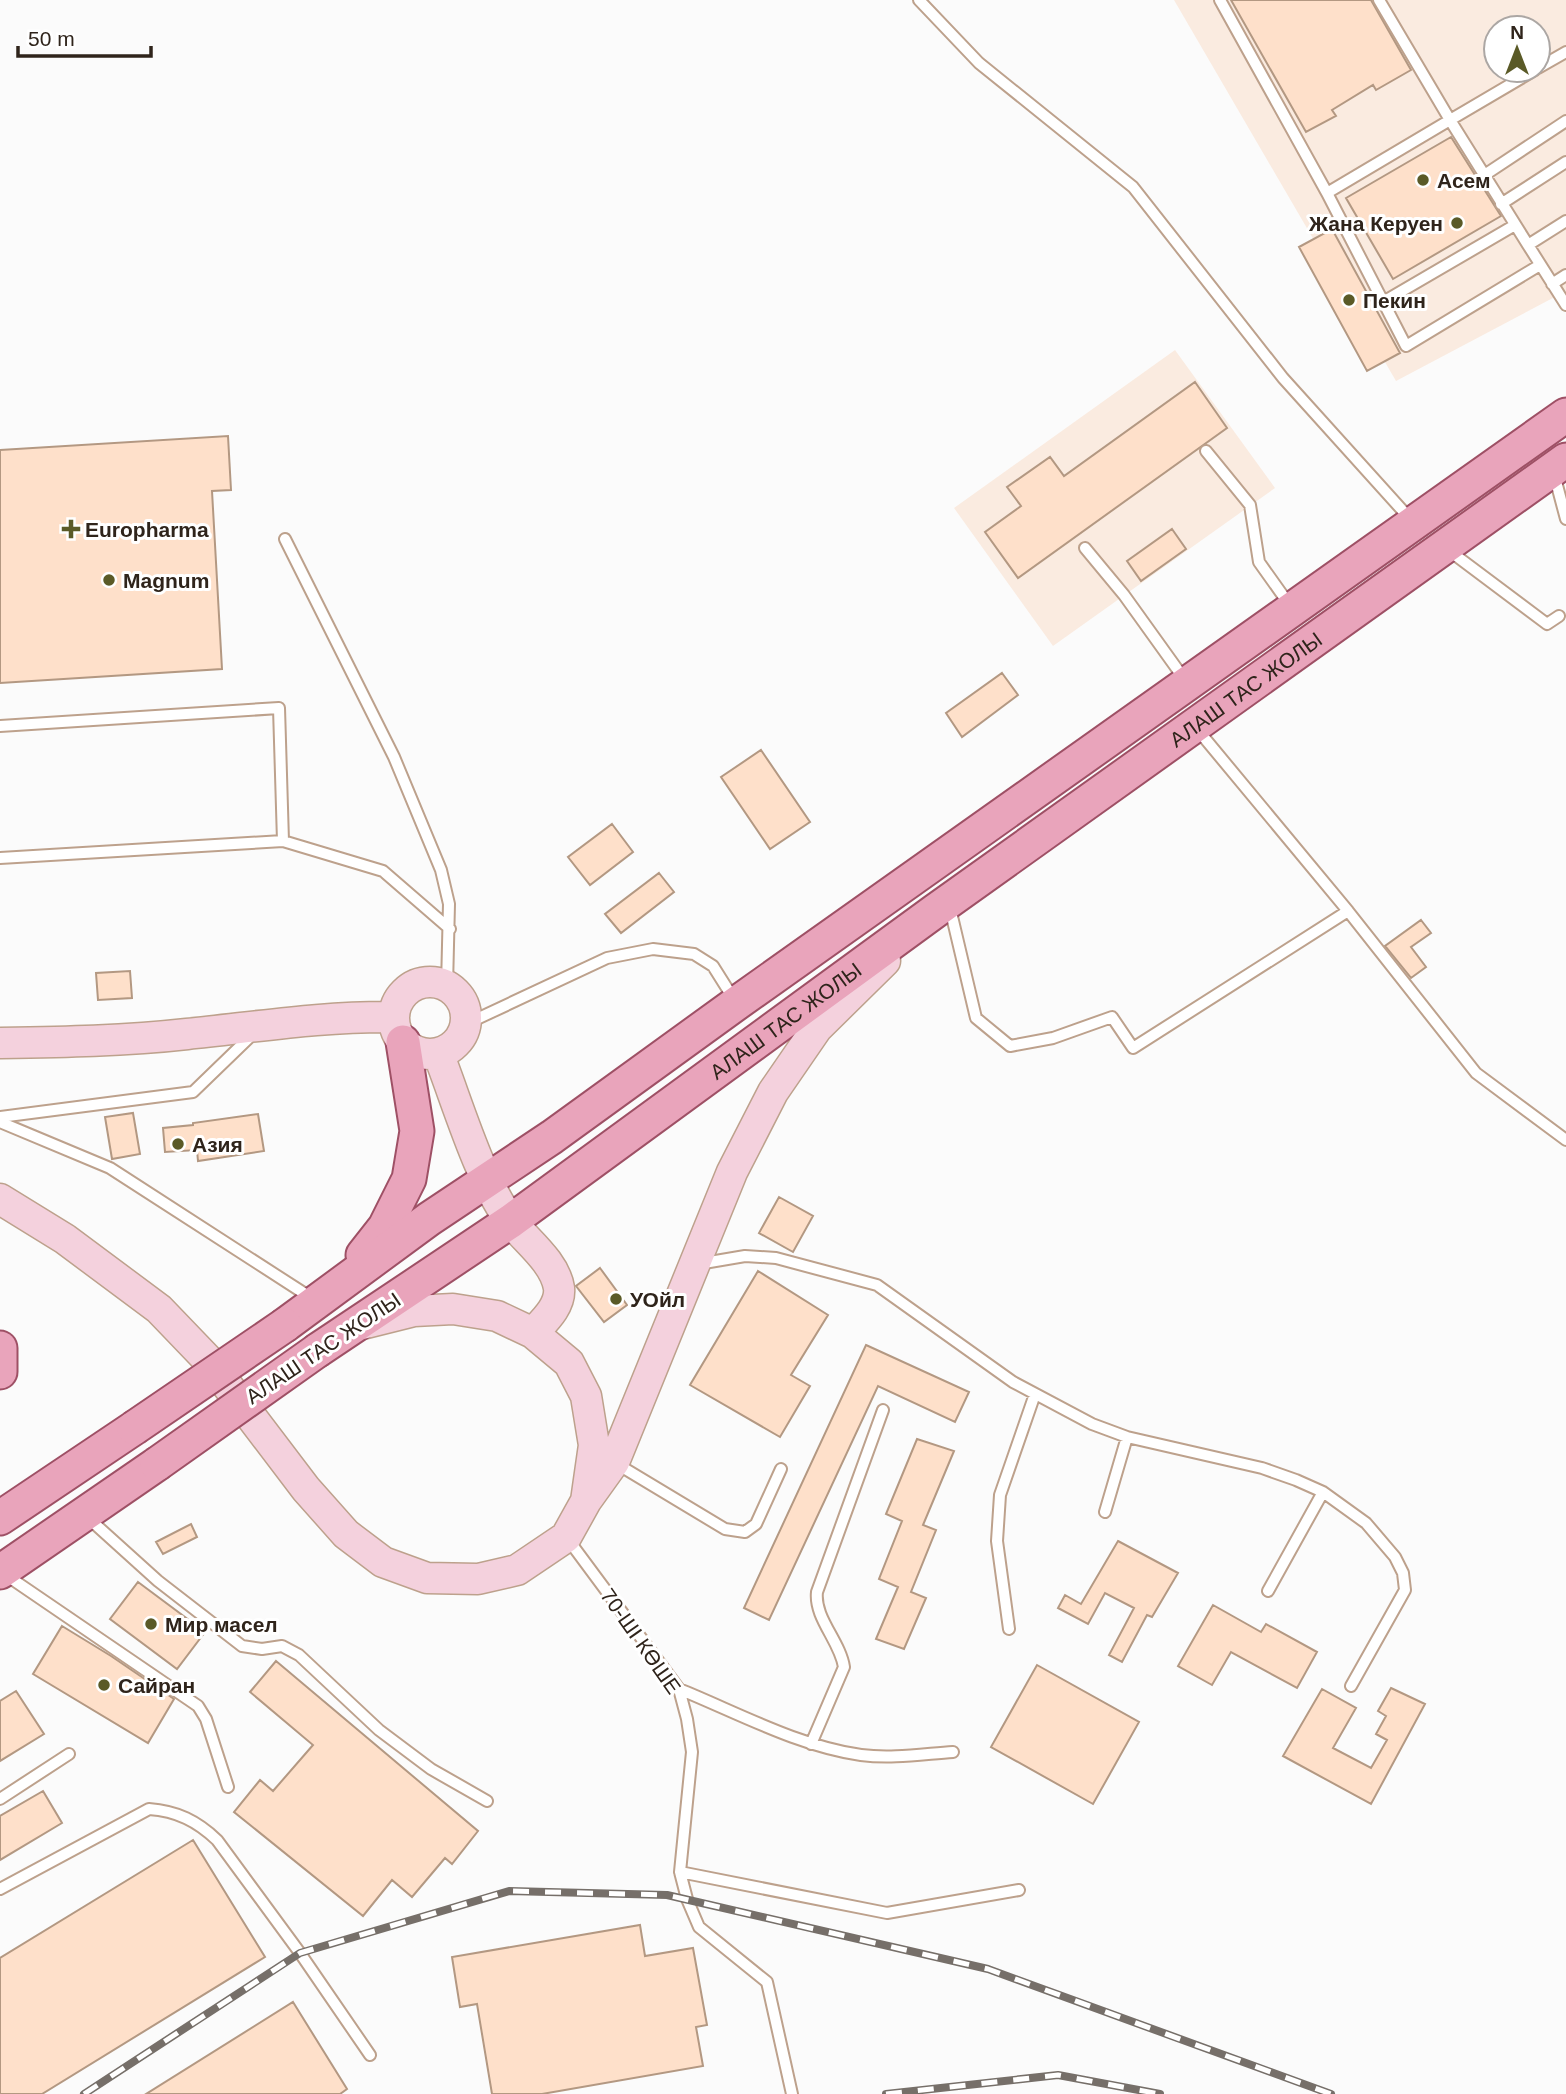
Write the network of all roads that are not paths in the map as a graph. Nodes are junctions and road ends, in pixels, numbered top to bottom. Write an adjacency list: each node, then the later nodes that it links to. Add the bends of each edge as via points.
1 (919, 0): 23 (lane, via 979,63 1133,187 1283,378)
2 (1220, 0): 9 (lane)
3 (1379, 0): 5 (lane)
4 (1511, 84): 5 (lane)
5 (1450, 120): 8 (lane); 9 (lane)
6 (1566, 121): 8 (lane)
7 (1566, 162): 10 (lane)
8 (1483, 176): 10 (lane)
9 (1327, 193): 17 (lane)
10 (1501, 204): 12 (lane)
11 (1566, 221): 13 (lane)
12 (1515, 225): 13 (lane); 17 (lane)
13 (1528, 245): 14 (lane)
14 (1541, 265): 16 (lane); 17 (lane, via 1406,346)
15 (1566, 275): 16 (lane)
16 (1552, 284): 18 (lane)
17 (1383, 302)
18 (1566, 305)
19 (1566, 415): 23 (main road, АЛАШ ТАС ЖОЛЫ)
20 (1206, 451): 27 (lane, via 1251,505 1259,562)
21 (1559, 465): 22 (lane); 25 (main road, АЛАШ ТАС ЖОЛЫ)
22 (1566, 519)
23 (1413, 523): 27 (main road, АЛАШ ТАС ЖОЛЫ)
24 (285, 539): 36 (lane, via 394,757 441,870)
25 (1445, 547): 28 (lane, via 1547,624); 31 (main road, АЛАШ ТАС ЖОЛЫ)
26 (1085, 548): 29 (lane)
27 (1293, 609): 29 (main road, АЛАШ ТАС ЖОЛЫ)
28 (1559, 616)
29 (1188, 685): 38 (main road, АЛАШ ТАС ЖОЛЫ)
30 (0, 726): 32 (lane, via 279,708)
31 (1195, 727): 34 (main road, АЛАШ ТАС ЖОЛЫ); 35 (lane)
32 (283, 841): 33 (lane); 36 (lane, via 383,871)
33 (0, 858)
34 (942, 906): 35 (lane, via 976,1018 1010,1046 1053,1038 1112,1017 1133,1048); 48 (main road, АЛАШ ТАС ЖОЛЫ); 49 (main road, via 817,1028 773,1092 732,1172)
35 (1348, 911): 45 (lane, via 1476,1073)
36 (450, 929): 37 (lane)
37 (447, 986): 39 (main road, via 462,1002); 41 (main road, via 423,982 402,995 396,1006)
38 (737, 1003): 39 (lane, via 713,966 694,954 653,949 607,958); 46 (main road, АЛАШ ТАС ЖОЛЫ)
39 (466, 1024): 43 (main road, via 456,1043)
40 (262, 1026): 41 (main road, via 346,1017); 42 (main road, via 85,1042); 44 (lane, via 193,1092)
41 (398, 1030): 43 (main road, via 419,1052); 50 (main road, via 417,1130 409,1179 385,1227)
42 (0, 1043)
43 (438, 1053): 46 (main road)
44 (0, 1120): 50 (lane, via 110,1168)
45 (1566, 1140)
46 (487, 1180): 48 (main road); 50 (main road, АЛАШ ТАС ЖОЛЫ)
47 (0, 1199): 65 (main road, via 65,1239 159,1309 208,1360 306,1489 346,1534 383,1562 427,1578 478,1579 517,1570)
48 (511, 1221): 51 (main road, АЛАШ ТАС ЖОЛЫ); 52 (main road, via 548,1263 559,1289 550,1315)
49 (695, 1264): 55 (lane, via 746,1256 776,1258 877,1285); 58 (main road)
50 (327, 1294): 64 (main road, АЛАШ ТАС ЖОЛЫ, bridge)
51 (357, 1325): 52 (main road, via 414,1311 453,1309 497,1316); 63 (main road, АЛАШ ТАС ЖОЛЫ, bridge)
52 (533, 1333): 61 (main road, via 569,1363 586,1396 594,1445)
53 (0, 1348): 54 (main road)
54 (0, 1371)
55 (1035, 1394): 57 (lane); 68 (lane, via 1000,1495 997,1541)
56 (883, 1410): 71 (lane, via 817,1592 816,1603 844,1667)
57 (1127, 1437): 60 (lane, via 1262,1468); 62 (lane)
58 (614, 1462): 59 (lane, via 726,1529 746,1532 757,1524); 61 (main road)
59 (781, 1469)
60 (1323, 1492): 67 (lane); 69 (lane, via 1366,1523 1395,1556 1403,1573 1405,1590)
61 (586, 1501): 65 (main road)
62 (1105, 1512)
63 (84, 1514): 66 (main road, АЛАШ ТАС ЖОЛЫ); 76 (lane, via 158,1581 242,1646 282,1646 299,1655 379,1730 431,1769)
64 (0, 1518)
65 (566, 1537): 70 (lane, 70-ШІ КӨШЕ)
66 (0, 1571): 74 (lane, via 198,1706)
67 (1268, 1591)
68 (1009, 1629)
69 (1351, 1686)
70 (679, 1689): 71 (lane); 77 (lane, 70-ШІ КӨШЕ, via 692,1752)
71 (811, 1744): 72 (lane, via 893,1757)
72 (953, 1752)
73 (69, 1755): 75 (lane)
74 (228, 1787)
75 (0, 1799)
76 (487, 1801)
77 (680, 1872): 79 (lane, via 887,1913); 81 (lane, 70-ШІ КӨШЕ, via 699,1927 767,1982)
78 (0, 1889): 80 (lane, via 149,1809 169,1810 201,1825 217,1840)
79 (1019, 1890)
80 (370, 2056)
81 (792, 2094)

